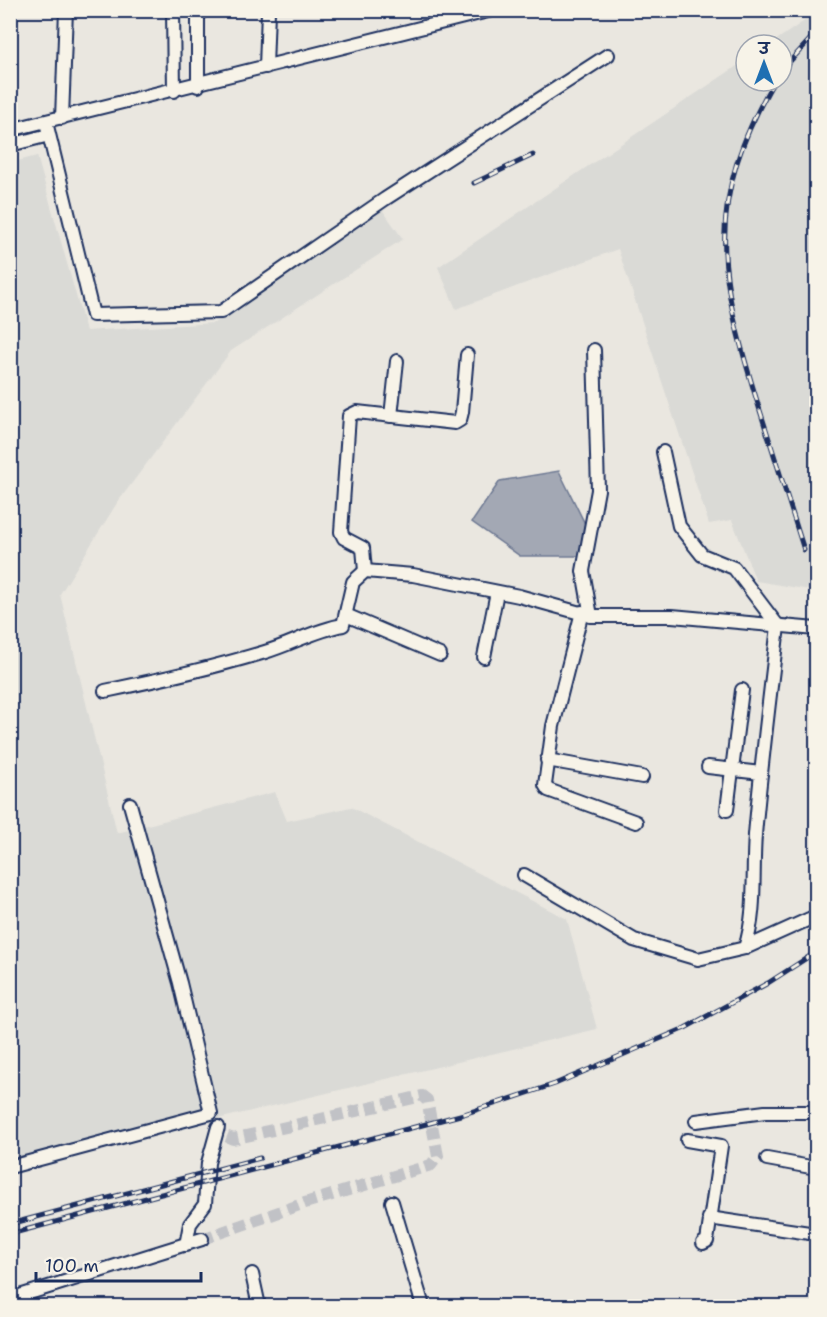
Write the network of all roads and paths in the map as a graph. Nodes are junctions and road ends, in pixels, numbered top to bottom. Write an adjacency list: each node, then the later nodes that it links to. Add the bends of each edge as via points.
1 (66, 10): 12 (street)
2 (173, 10): 11 (street)
3 (198, 10): 10 (street)
4 (492, 10): 9 (street)
5 (694, 10): 6 (street)
6 (704, 10)
7 (268, 11): 9 (street)
8 (608, 56): 15 (street, via 385,199 221,312 93,315)
9 (266, 67): 10 (street)
10 (198, 86): 11 (street)
11 (174, 91): 12 (street)
12 (62, 118): 13 (street)
13 (46, 122): 14 (street); 15 (street)
14 (10, 130)
15 (49, 135): 16 (street)
16 (10, 145)
17 (594, 351): 24 (street, via 598,490 583,571)
18 (467, 355): 20 (street, via 460,420 447,424)
19 (397, 361): 20 (street)
20 (391, 416): 22 (street, via 353,412 349,416 341,532 344,538 363,548)
21 (663, 452): 26 (street, via 679,526 702,555 734,568)
22 (365, 571): 23 (street, via 413,575); 25 (street, via 353,582)
23 (497, 592): 24 (street); 29 (street)
24 (586, 614): 26 (street, via 672,616); 32 (street)
25 (346, 615): 28 (street); 31 (street, via 343,625 321,629 277,648 201,671)
26 (778, 626): 27 (street); 35 (street)
27 (816, 629)
28 (440, 656)
29 (484, 657)
30 (742, 690): 34 (street)
31 (105, 691)
32 (547, 760): 36 (street); 39 (street, via 544,781 548,790)
33 (708, 766): 34 (street)
34 (732, 770): 35 (street); 38 (street)
35 (761, 773): 42 (street, via 755,897)
36 (642, 777)
37 (130, 804): 48 (street, via 211,1113)
38 (728, 810)
39 (636, 822)
40 (524, 875): 42 (street, via 634,940 698,959)
41 (816, 916): 42 (street)
42 (745, 948)
43 (816, 1112): 44 (street, via 765,1112)
44 (696, 1121)
45 (218, 1127): 55 (street, via 208,1163 205,1204 190,1224)
46 (687, 1140): 51 (street, via 721,1146)
47 (767, 1160): 49 (street)
48 (10, 1167)
49 (816, 1168)
50 (393, 1202): 59 (street)
51 (709, 1218): 52 (street); 54 (street)
52 (816, 1234)
53 (202, 1239): 55 (street)
54 (703, 1244)
55 (186, 1245): 57 (street)
56 (252, 1274): 58 (street)
57 (10, 1299)
58 (259, 1306)
59 (423, 1306)

